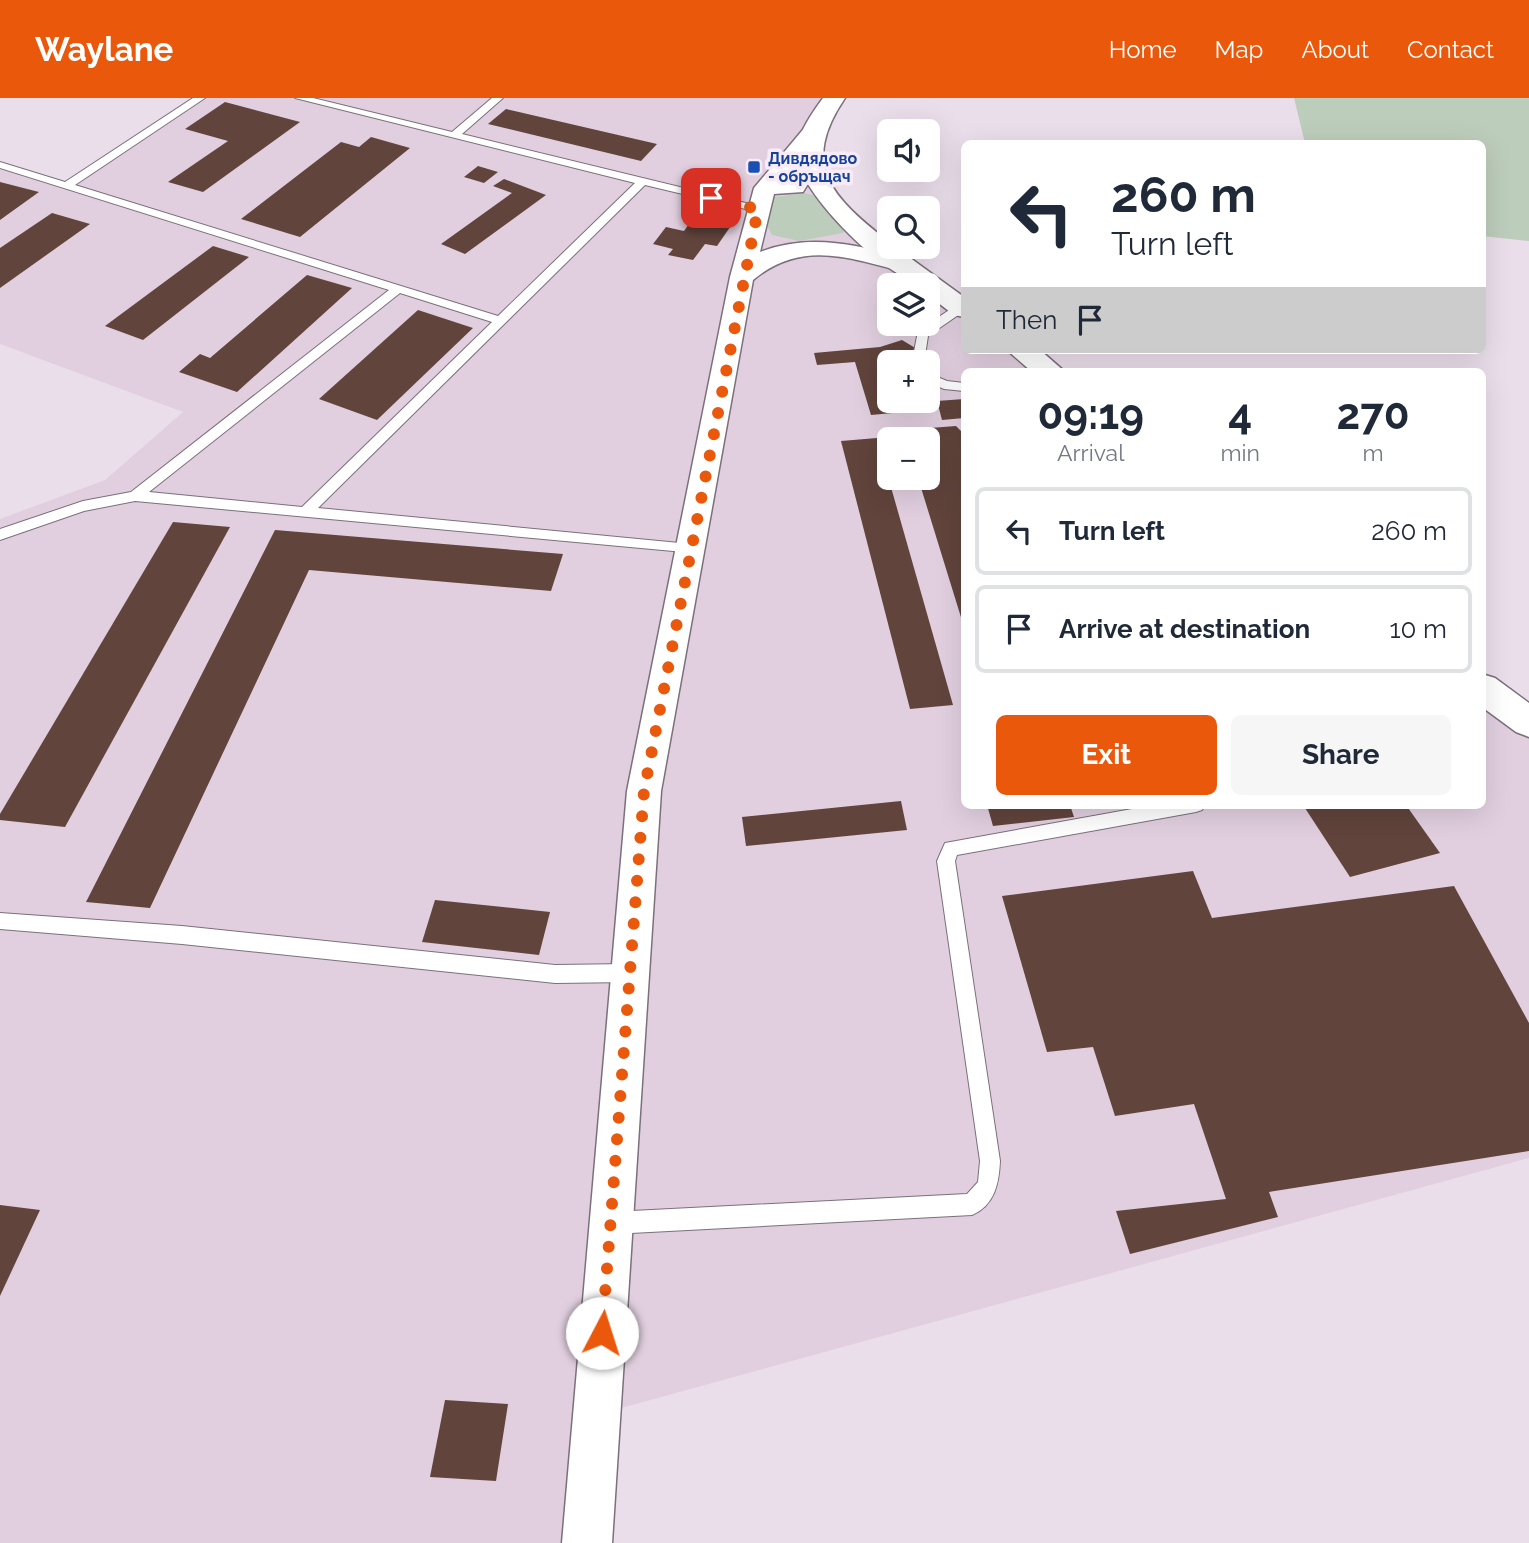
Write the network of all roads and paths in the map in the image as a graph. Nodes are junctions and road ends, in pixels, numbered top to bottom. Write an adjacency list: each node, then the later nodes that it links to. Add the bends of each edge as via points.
1 (200, 98): 10 (lane)
2 (300, 98): 6 (lane)
3 (498, 98): 6 (lane)
4 (834, 98): 5 (main road)
5 (813, 130): 7 (main road); 11 (street)
6 (454, 135): 9 (lane)
7 (810, 162): 11 (street, via 795,187); 12 (main road, via 828,198 849,222)
8 (0, 166): 10 (lane)
9 (642, 182): 11 (lane); 17 (lane)
10 (67, 185): 14 (lane)
11 (761, 199): 13 (street)
12 (905, 265): 13 (street, via 856,252 789,251 769,257); 15 (main road)
13 (742, 277): 24 (street)
14 (400, 287): 17 (lane); 21 (lane)
15 (961, 307)
16 (961, 309): 18 (lane, via 922,334)
17 (502, 321): 22 (lane)
18 (920, 350)
19 (940, 383): 20 (lane)
20 (961, 387)
21 (135, 496): 22 (lane); 23 (lane, via 78,507)
22 (306, 512): 24 (lane)
23 (0, 535)
24 (690, 549): 29 (street, via 644,791)
25 (1486, 691): 26 (main road)
26 (1529, 722)
27 (1173, 809): 30 (lane, via 951,848 946,861 990,1161 988,1186 972,1204)
28 (0, 921): 29 (lane, via 555,974)
29 (630, 973): 30 (street)
30 (611, 1223): 31 (street)
31 (587, 1543)

